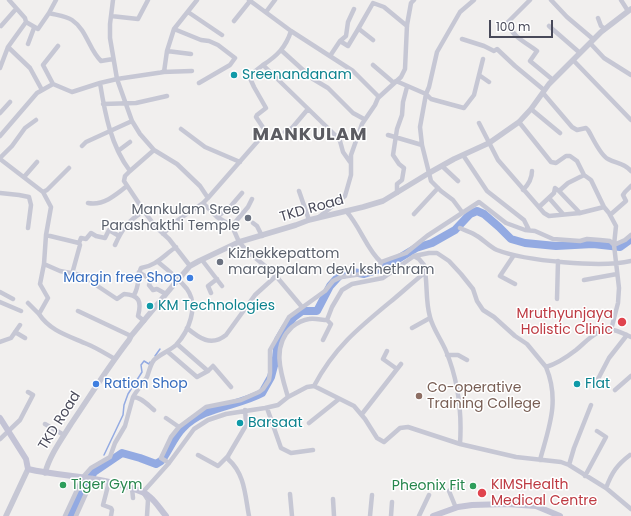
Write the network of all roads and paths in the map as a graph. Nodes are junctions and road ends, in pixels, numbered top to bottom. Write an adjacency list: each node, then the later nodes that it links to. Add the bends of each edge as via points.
1 (9, 0): 13 (street)
2 (56, 0): 18 (street)
3 (113, 0): 19 (street)
4 (148, 0): 19 (street, via 138,19)
5 (197, 0): 16 (street)
6 (250, 0): 17 (street); 21 (street)
7 (275, 0): 17 (street)
8 (414, 0): 24 (street, via 411,3)
9 (474, 0): 65 (street, via 460,12 437,52)
10 (530, 0): 56 (street, via 507,23 516,37 537,50 530,61)
11 (551, 0): 35 (street)
12 (621, 0): 15 (street)
13 (16, 9): 22 (street); 23 (street)
14 (354, 9): 34 (street, via 348,22 346,36)
15 (629, 10): 29 (street, TKD Road)
16 (188, 12): 27 (street); 31 (street)
17 (266, 12): 30 (street)
18 (48, 13): 26 (street, via 38,29); 45 (street, via 77,24 101,62)
19 (111, 16): 45 (street, via 110,38)
20 (598, 18): 29 (street)
21 (234, 21)
22 (26, 22): 26 (street); 37 (street)
23 (1, 26)
24 (407, 26): 28 (street, via 384,8 372,3); 57 (street, via 405,69)
25 (549, 26): 41 (street)
26 (34, 28): 36 (street)
27 (174, 29): 40 (street); 60 (street, via 218,45 235,58 230,65)
28 (359, 29): 33 (street); 34 (street, via 348,46)
29 (605, 29): 35 (street, TKD Road)
30 (291, 31): 39 (street); 44 (street)
31 (222, 35)
32 (462, 38): 64 (street, via 494,51 497,49)
33 (373, 40)
34 (340, 41): 44 (street)
35 (592, 41): 41 (street, TKD Road); 54 (street, via 604,58)
36 (28, 44)
37 (8, 46): 43 (street); 63 (street, via 30,68)
38 (58, 46): 61 (street, via 43,65)
39 (281, 50): 48 (street, via 276,57); 74 (street, via 313,79 328,88 353,113)
40 (167, 51): 42 (street); 52 (street, via 165,70)
41 (580, 52): 47 (street, TKD Road)
42 (191, 54)
43 (2, 56): 50 (street)
44 (330, 56): 67 (street, via 353,71)
45 (113, 59): 55 (street)
46 (483, 59): 53 (street)
47 (573, 60): 56 (street, TKD Road); 76 (street)
48 (263, 65): 71 (street); 96 (street, via 249,76 266,108 256,117 264,134)
49 (373, 65): 57 (street)
50 (0, 68)
51 (192, 71): 52 (street)
52 (162, 72): 55 (street)
53 (479, 75): 58 (street); 65 (street, via 474,96 464,108 431,100)
54 (631, 75)
55 (117, 79): 59 (street); 69 (street)
56 (553, 80): 64 (street, TKD Road)
57 (395, 82): 62 (street); 67 (street)
58 (489, 82)
59 (100, 83): 61 (street, via 72,92); 70 (street)
60 (200, 83)
61 (53, 84): 63 (street)
62 (407, 87): 65 (street); 86 (street)
63 (42, 90): 85 (street)
64 (543, 92): 72 (street, TKD Road); 103 (street, via 572,127 577,130 588,130 604,156 620,162)
65 (426, 94): 89 (street, via 420,127)
66 (167, 96): 69 (street)
67 (378, 98): 74 (street)
68 (10, 102): 73 (street)
69 (125, 103): 70 (street); 77 (street)
70 (103, 104): 81 (street)
71 (308, 109): 82 (street, via 292,128); 97 (street, via 335,134)
72 (532, 109): 78 (street, TKD Road); 83 (street)
73 (0, 113)
74 (364, 119): 97 (street, via 351,155)
75 (36, 120): 94 (street, via 25,128)
76 (631, 120)
77 (132, 121): 81 (street); 91 (street)
78 (519, 122): 88 (street, TKD Road); 105 (street, via 551,162 556,163 570,156 577,161)
79 (479, 123): 88 (street)
80 (181, 129): 96 (street, via 205,147)
81 (110, 130): 90 (street); 92 (street)
82 (285, 132)
83 (560, 133)
84 (388, 135): 86 (street)
85 (0, 136)
86 (396, 138): 89 (street); 117 (street, via 393,155 404,168 402,180 396,184)
87 (130, 142): 92 (street)
88 (488, 144): 93 (street, TKD Road); 99 (street); 111 (street)
89 (422, 145): 104 (street)
90 (82, 146)
91 (154, 150): 101 (street); 118 (street, via 177,164 200,186)
92 (118, 151): 101 (street)
93 (463, 155): 98 (street, TKD Road); 139 (street, via 487,191 527,222)
94 (0, 159): 106 (street)
95 (36, 162): 106 (street)
96 (240, 162): 118 (street)
97 (351, 163): 133 (street, via 352,175 345,196)
98 (442, 166): 104 (street, TKD Road); 107 (street)
99 (499, 167)
100 (69, 168): 114 (street)
101 (130, 171): 108 (street, via 124,178)
102 (532, 171): 111 (street, via 532,176)
103 (631, 171)
104 (429, 172): 110 (street, via 431,181); 117 (street, TKD Road)
105 (584, 175): 113 (street); 124 (street, via 591,180)
106 (24, 177): 114 (street)
107 (458, 182)
108 (127, 186): 121 (street, via 103,202 96,205); 126 (street)
109 (631, 186): 131 (street, via 623,195 626,201 624,204)
110 (438, 188): 127 (street, via 454,200); 129 (street)
111 (523, 190): 123 (street)
112 (299, 191): 134 (street)
113 (559, 191): 119 (street, via 555,188); 128 (street)
114 (43, 192): 141 (street, via 51,207)
115 (0, 193): 137 (street, via 29,197 31,205)
116 (242, 193): 132 (street)
117 (397, 193): 125 (street, TKD Road, via 383,201)
118 (208, 198): 122 (street)
119 (549, 198): 123 (street); 130 (street)
120 (252, 199): 136 (street, via 248,208)
121 (88, 203)
122 (204, 203): 132 (street); 140 (street, via 175,222)
123 (539, 207): 130 (street, via 549,216)
124 (604, 207): 128 (street); 131 (street)
125 (346, 210): 133 (street, TKD Road); 156 (street)
126 (144, 211): 140 (street); 143 (street, via 131,218)
127 (462, 212): 139 (street, via 479,202 506,223); 156 (street, via 406,253)
128 (580, 213): 130 (street)
129 (414, 214)
130 (563, 214)
131 (610, 215): 149 (street, via 616,226)
132 (218, 217): 136 (street)
133 (319, 217): 134 (street, TKD Road)
134 (309, 220): 144 (street, TKD Road)
135 (253, 223): 144 (street)
136 (232, 226): 145 (street)
137 (28, 228)
138 (460, 228): 150 (street, via 478,236 495,249)
139 (529, 230): 149 (street, via 553,239 610,241)
140 (163, 234): 148 (street)
141 (46, 235): 146 (street); 157 (street)
142 (631, 235): 149 (street)
143 (119, 236): 146 (street, via 109,230 105,238 91,233 86,239 80,238); 147 (street)
144 (262, 236): 145 (street, TKD Road)
145 (239, 242): 152 (street, TKD Road); 164 (street)
146 (79, 243): 162 (street)
147 (115, 245)
148 (176, 247): 155 (street); 159 (street)
149 (614, 247): 158 (street)
150 (514, 255): 153 (street); 168 (street, via 500,276)
151 (414, 256): 161 (street, via 424,265); 183 (street, via 383,278 352,284 342,290); 202 (street, via 438,253 449,261 473,289 483,310 527,344)
152 (202, 260): 159 (street, TKD Road); 165 (street)
153 (558, 261): 158 (street); 175 (street)
154 (631, 261): 158 (street)
155 (158, 262): 160 (street, via 141,268); 166 (street)
156 (381, 262): 178 (street, via 380,266 369,273 341,277 333,281 325,291)
157 (44, 264): 162 (street); 181 (street, via 40,284 48,298)
158 (615, 264): 163 (street)
159 (190, 266): 166 (street, TKD Road)
160 (139, 272): 172 (street, via 151,280 149,285 153,290 157,289); 173 (street, via 138,288)
161 (426, 272): 182 (street); 207 (street, via 378,311 341,346)
162 (72, 274): 173 (street, via 81,276 117,300 124,294)
163 (617, 274): 167 (street); 188 (street, via 618,303)
164 (276, 276): 178 (street); 186 (street, via 255,295 220,340 206,341)
165 (217, 279): 169 (street); 171 (street, via 208,286)
166 (178, 280): 172 (street, TKD Road); 186 (street, via 190,297 191,316)
167 (584, 280)
168 (515, 284)
169 (222, 286)
170 (0, 292): 174 (street)
171 (211, 293)
172 (166, 294): 184 (street, TKD Road)
173 (134, 296): 184 (street, via 140,303 138,316)
174 (14, 299)
175 (558, 299)
176 (0, 302): 179 (street)
177 (28, 304): 181 (street)
178 (302, 307): 223 (street, via 289,317 270,350 269,380 263,389 241,400 206,407)
179 (21, 311)
180 (78, 311): 190 (street)
181 (39, 314): 199 (street, via 55,330)
182 (430, 318): 187 (street); 198 (street)
183 (328, 320): 193 (street, via 331,324); 212 (street, via 309,319 297,323 286,332 280,347 279,359)
184 (144, 321): 190 (street, TKD Road)
185 (20, 324): 189 (street)
186 (187, 328): 195 (street)
187 (412, 328)
188 (611, 330): 191 (street); 202 (street, via 591,336 575,350)
189 (15, 332): 192 (street); 194 (street, via 8,340)
190 (130, 336): 199 (street, TKD Road)
191 (629, 336): 206 (street, via 610,358)
192 (25, 338)
193 (323, 340)
194 (0, 342)
195 (176, 344): 197 (street); 204 (street)
196 (387, 351): 203 (street, via 383,359)
197 (168, 352): 204 (street, via 197,377); 211 (street, via 154,359 147,377)
198 (447, 355): 200 (street, via 458,355); 228 (street, via 460,406)
199 (115, 359): 226 (street, TKD Road)
200 (467, 360)
201 (401, 364): 203 (street)
202 (546, 367): 233 (street, via 554,405)
203 (397, 369): 218 (street)
204 (208, 371): 208 (street, via 213,366)
205 (631, 376): 209 (street)
206 (598, 379)
207 (314, 386): 212 (street); 213 (street)
208 (231, 387)
209 (615, 390)
210 (28, 392): 224 (street, via 33,395 30,403 20,420)
211 (133, 397): 216 (street); 239 (street, via 125,426 110,457 91,468)
212 (288, 397): 215 (street, via 278,405)
213 (339, 399): 218 (street, via 354,406); 221 (street)
214 (591, 405): 235 (street)
215 (267, 408): 217 (street); 229 (street, via 281,448 291,453)
216 (154, 410)
217 (245, 410): 230 (street, via 245,428); 234 (street, via 208,420 194,428)
218 (362, 414): 228 (street, via 377,438 384,442 400,428 408,427)
219 (0, 418): 224 (main road)
220 (166, 418): 223 (street)
221 (309, 423)
222 (45, 424): 226 (street)
223 (179, 427): 234 (street, via 161,458)
224 (9, 431): 227 (street); 236 (main road, via 26,459)
225 (597, 431): 238 (street, via 606,437)
226 (64, 435): 237 (street, TKD Road)
227 (0, 439)
228 (460, 444): 233 (street)
229 (313, 450)
230 (229, 454): 232 (street, via 218,466); 260 (street, via 228,459 242,478)
231 (630, 454): 244 (street, via 616,467)
232 (198, 455)
233 (540, 460): 235 (street)
234 (169, 463): 245 (street)
235 (569, 465): 238 (street)
236 (28, 469): 237 (main road); 254 (street)
237 (45, 473): 239 (main road)
238 (585, 476): 244 (street)
239 (83, 477): 240 (main road); 255 (street)
240 (93, 478): 241 (main road); 256 (street)
241 (110, 482): 243 (main road); 257 (street, via 103,505 111,508)
242 (453, 486): 252 (street, via 449,491)
243 (132, 488): 245 (main road); 249 (street)
244 (606, 488): 253 (street)
245 (144, 492): 258 (street, via 148,500); 259 (main road)
246 (290, 494): 261 (street)
247 (372, 495): 263 (street)
248 (429, 496): 265 (street)
249 (133, 498)
250 (333, 499): 262 (street)
251 (392, 502): 264 (street)
252 (456, 508): 266 (main road); 267 (main road, via 472,505 527,505)
253 (631, 508)
254 (6, 516)
255 (65, 516)
256 (76, 516)
257 (111, 516)
258 (147, 516)
259 (165, 516)
260 (249, 516)
261 (292, 516)
262 (334, 516)
263 (370, 516)
264 (391, 516)
265 (419, 516)
266 (433, 516)
267 (560, 516)

